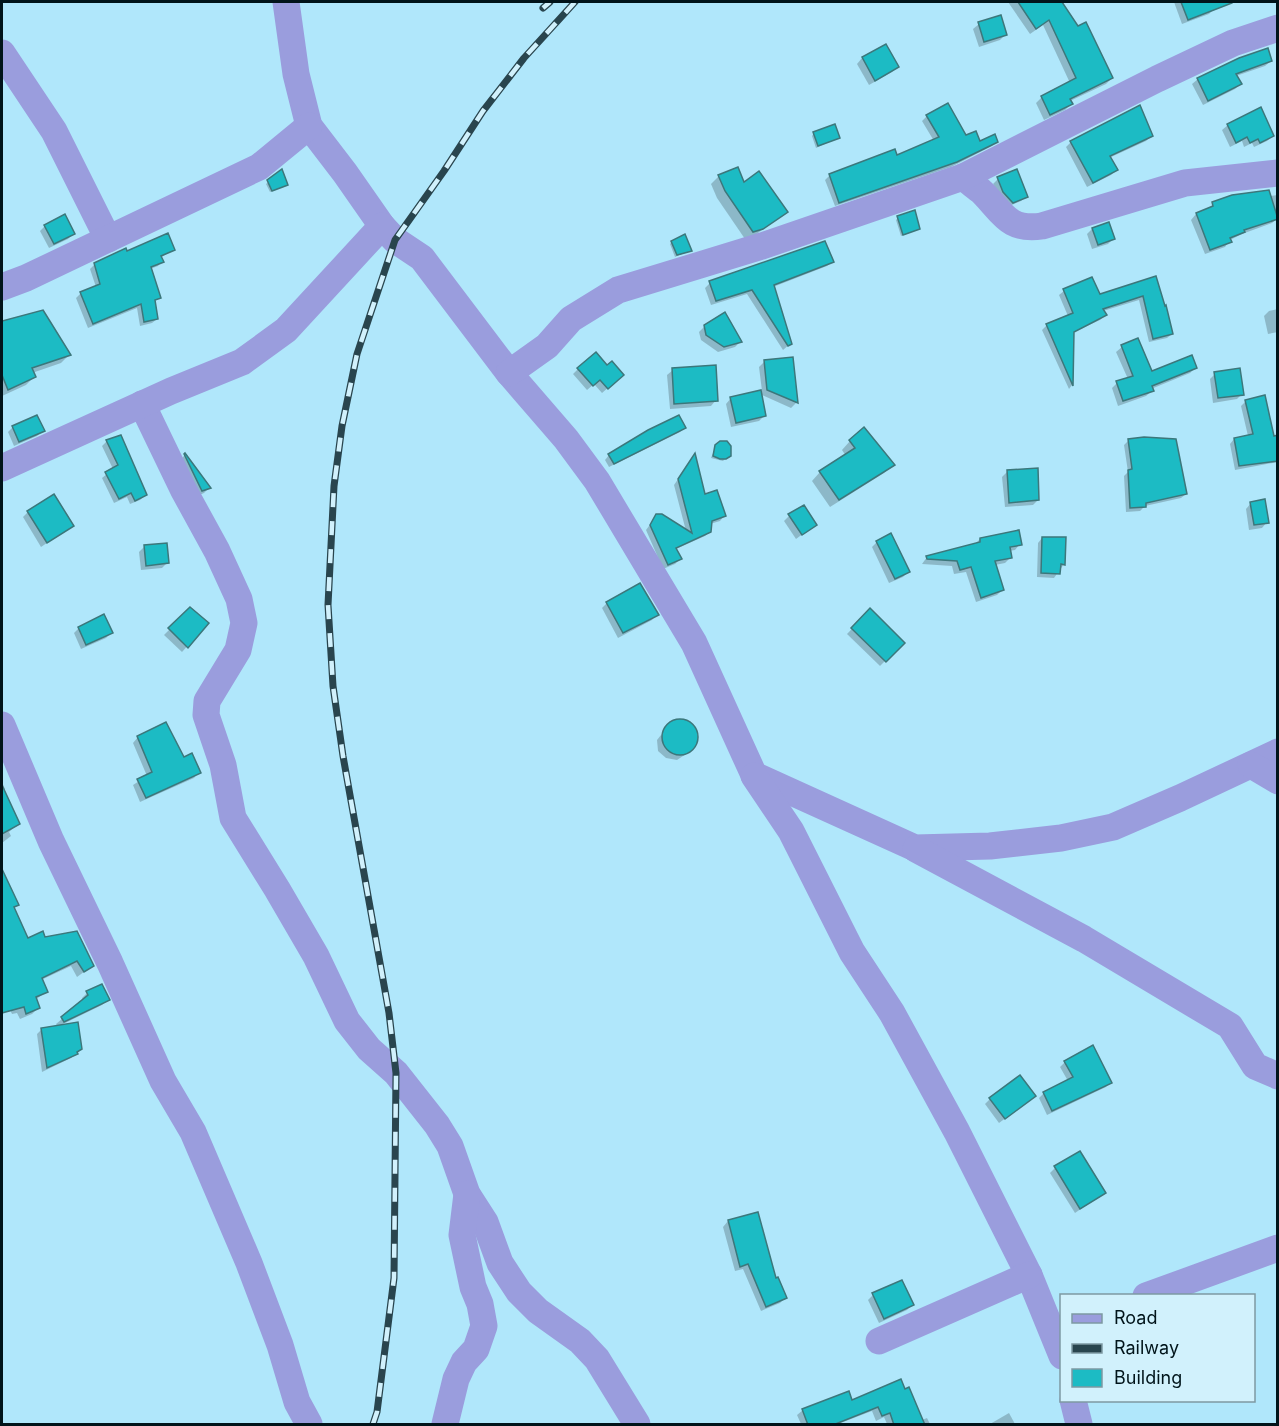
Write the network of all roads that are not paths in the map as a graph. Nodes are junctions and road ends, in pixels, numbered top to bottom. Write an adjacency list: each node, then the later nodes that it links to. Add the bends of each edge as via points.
1 (286, 2): 4 (street)
2 (1278, 28): 6 (street, via 1233,43)
3 (2, 53): 8 (street, via 54,131)
4 (309, 126): 7 (street); 8 (street, via 259,167)
5 (1278, 173): 6 (street, via 1185,183 1028,228 1003,217)
6 (963, 177): 10 (street, via 762,246 618,290 571,319 547,346)
7 (382, 226): 10 (street, via 422,258); 11 (street, via 286,330 242,362)
8 (108, 239): 9 (street)
9 (2, 287)
10 (509, 373): 16 (street, via 566,439 603,491 693,643)
11 (142, 404): 12 (street); 20 (street, via 217,551 243,615 238,650 207,701 206,715 223,765 232,818 316,956 347,1021 369,1049 396,1073 437,1125 450,1146)
12 (2, 468)
13 (2, 724): 27 (street, via 51,840 163,1081 193,1132 249,1263 297,1402)
14 (1278, 752): 15 (street)
15 (1251, 765): 17 (street); 18 (street, via 1113,827 990,846)
16 (754, 775): 18 (street); 22 (street, via 791,831 852,952 892,1013 957,1131)
17 (1278, 781)
18 (915, 848): 19 (street, via 1084,939 1230,1026 1255,1066)
19 (1278, 1076)
20 (467, 1194): 28 (street, via 462,1236 484,1326 476,1349 456,1379); 29 (street, via 485,1222 500,1263 519,1292 597,1359)
21 (1278, 1248): 23 (street)
22 (1029, 1275): 24 (street); 25 (street)
23 (1151, 1294)
24 (879, 1341)
25 (1060, 1347)
26 (1073, 1402): 30 (street)
27 (309, 1425)
28 (446, 1425)
29 (637, 1425)
30 (1079, 1425)

